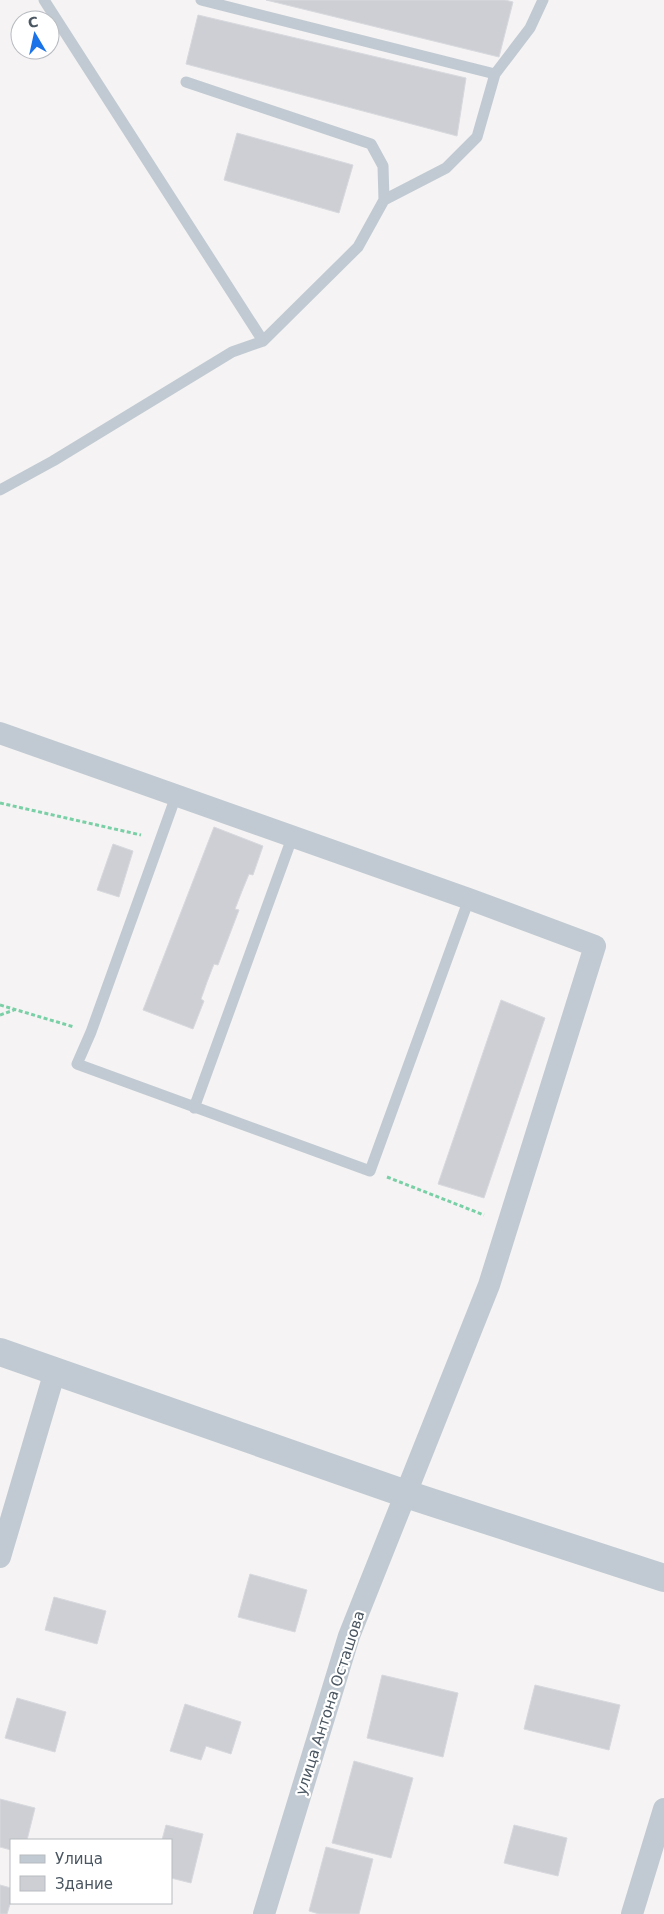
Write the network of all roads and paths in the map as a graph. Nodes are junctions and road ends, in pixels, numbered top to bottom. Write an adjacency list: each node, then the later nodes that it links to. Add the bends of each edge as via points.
1 (44, 0): 7 (lane)
2 (201, 0): 4 (lane)
3 (543, 0): 4 (lane, via 530,28)
4 (495, 74): 6 (lane, via 477,137 446,168)
5 (186, 82): 6 (lane, via 371,144 382,166)
6 (384, 200): 7 (lane, via 358,246)
7 (263, 341): 8 (lane, via 232,352)
8 (0, 490)
9 (0, 733): 10 (street)
10 (176, 796): 12 (street); 13 (lane)
11 (0, 803): 13 (path)
12 (292, 838): 14 (street); 19 (lane)
13 (161, 840): 18 (lane)
14 (469, 899): 20 (lane); 21 (street, улица Антона Осташова, via 595,946)
15 (0, 1005): 16 (path)
16 (15, 1010): 17 (path); 18 (path)
17 (0, 1015)
18 (91, 1032): 19 (lane, via 77,1064)
19 (194, 1108): 20 (lane)
20 (370, 1171): 21 (path)
21 (507, 1225): 24 (street, улица Антона Осташова, via 488,1285)
22 (0, 1352): 23 (street)
23 (55, 1371): 24 (street); 25 (street)
24 (406, 1494): 26 (street); 28 (street, улица Антона Осташова, via 349,1636)
25 (0, 1557)
26 (664, 1578)
27 (664, 1809): 29 (street)
28 (264, 1914)
29 (632, 1914)

